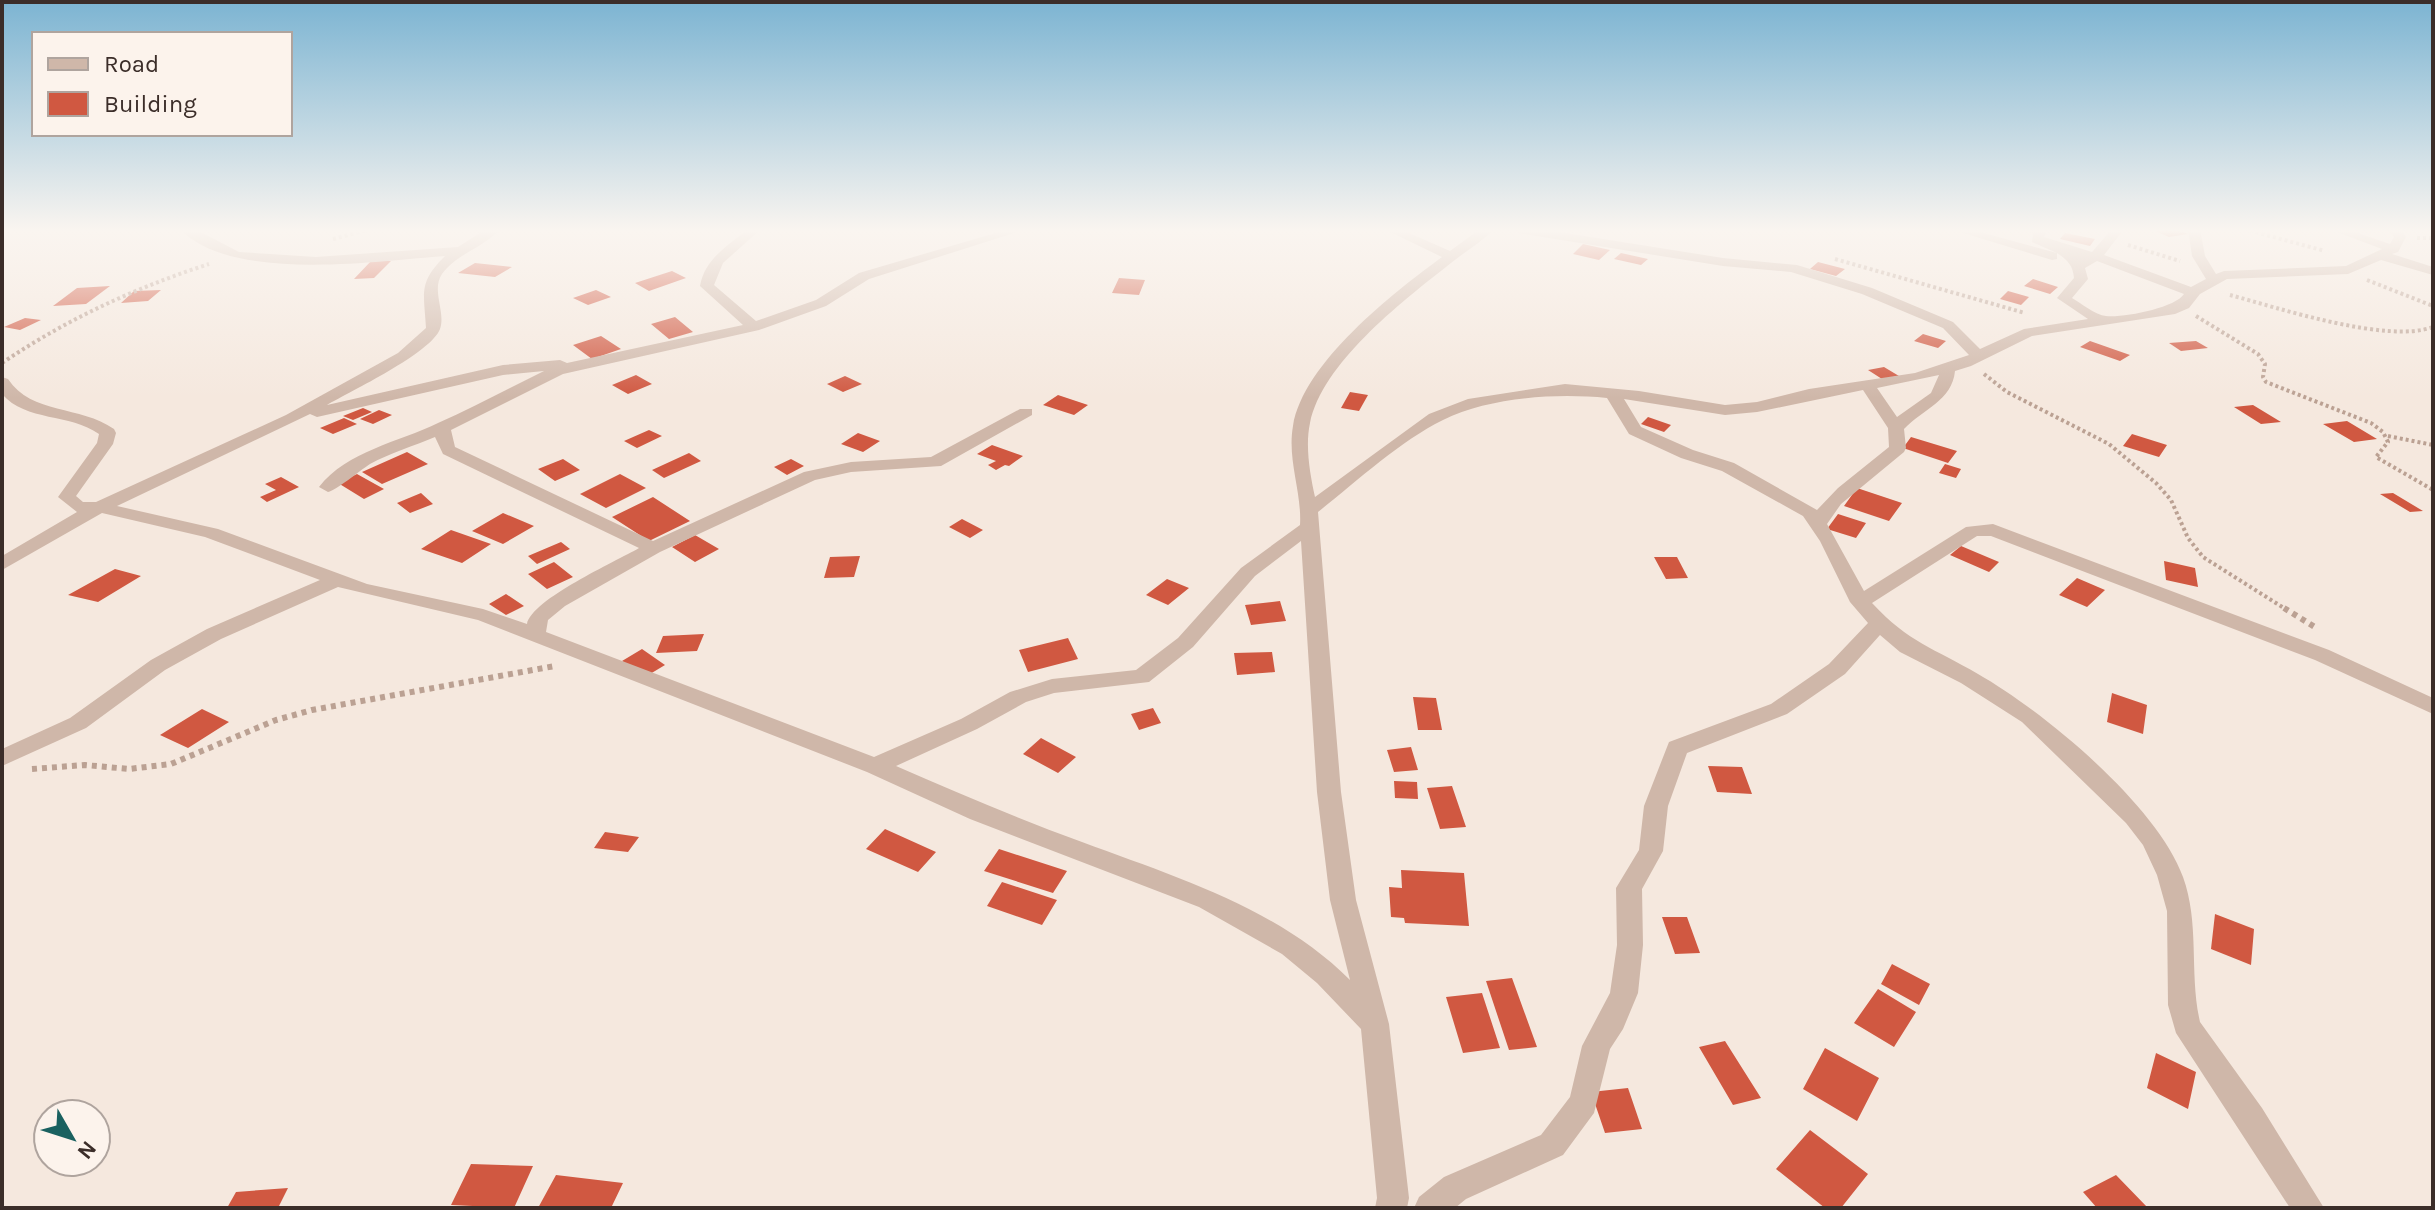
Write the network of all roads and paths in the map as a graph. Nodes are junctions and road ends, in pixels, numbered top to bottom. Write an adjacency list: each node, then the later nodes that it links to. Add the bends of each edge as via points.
1 (142, 285): 17 (path, via 64,323)
2 (432, 285): 24 (street, via 433,328 428,335 403,356)
3 (707, 285): 14 (street)
4 (849, 285): 14 (street, via 821,303)
5 (1416, 285): 32 (street, via 1359,337 1317,386 1300,422)
6 (1847, 285): 16 (street, via 1948,325 1957,331)
7 (1935, 285): 13 (path)
8 (2075, 285): 12 (street, via 2064,298)
9 (2381, 285): 11 (path)
10 (2199, 286): 12 (street, via 2145,316); 15 (path, via 2354,326 2411,333); 27 (path, via 2209,326 2258,354 2266,382 2337,407)
11 (2433, 306)
12 (2102, 321): 13 (street)
13 (2063, 326): 16 (street, via 2029,332)
14 (754, 327): 18 (street)
15 (2433, 327)
16 (1972, 360): 19 (street); 40 (path, via 2007,392 2109,444 2171,500 2203,557)
17 (2, 363)
18 (584, 363): 24 (street, via 503,370); 25 (street, via 548,374)
19 (1947, 369): 21 (street); 26 (street, via 1942,391)
20 (2, 382): 31 (street, via 14,398 88,419 108,433 67,497 78,507)
21 (1867, 384): 22 (street, via 1725,410); 26 (street)
22 (1612, 393): 32 (street, via 1565,389 1468,404 1435,417 1384,452); 33 (street, via 1635,430 1739,472 1798,504)
23 (1026, 412): 34 (street, via 950,456 810,476)
24 (292, 418): 31 (street)
25 (442, 428): 29 (street, via 369,458); 34 (street, via 449,450)
26 (1896, 428): 33 (street, via 1898,448 1841,493)
27 (2388, 436): 28 (path); 30 (path, via 2376,457)
28 (2433, 445)
29 (328, 487)
30 (2433, 490)
31 (99, 507): 35 (street); 36 (street, via 211,533)
32 (1310, 518): 44 (street, via 1248,571 1175,654 1151,672 1052,686 1018,697); 46 (street, via 1329,792 1343,900)
33 (1818, 523): 37 (street)
34 (653, 548): 39 (street, via 558,602 538,618)
35 (2, 564)
36 (337, 580): 39 (street, via 483,615); 43 (street, via 214,634 158,665 78,723)
37 (1860, 602): 38 (street); 42 (street, via 1973,531 1993,530 2310,650)
38 (1879, 623): 48 (street, via 1837,669 1779,709 1677,748 1656,806 1651,851 1629,888 1624,993 1596,1046 1584,1103 1552,1145 1455,1188); 49 (street, via 1907,647 2030,717 2125,806 2153,840 2180,911 2186,1024)
39 (535, 634): 41 (street)
40 (2326, 636)
41 (600, 659): 44 (street); 45 (path, via 312,710 171,764)
42 (2433, 707)
43 (2, 758)
44 (875, 766): 46 (street, via 979,813 1208,900 1291,946)
45 (30, 769)
46 (1375, 1024): 47 (street)
47 (1391, 1208)
48 (1430, 1208)
49 (2308, 1208)

